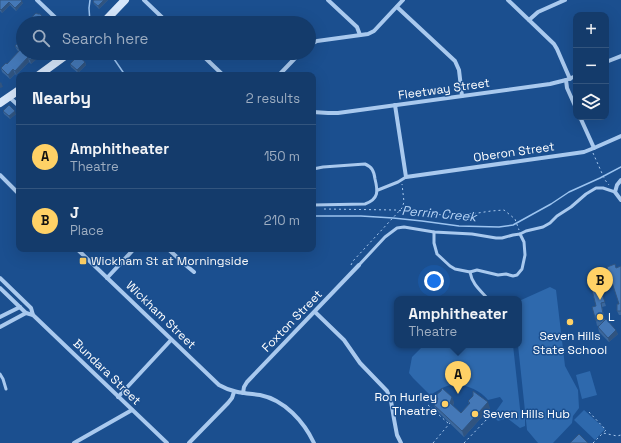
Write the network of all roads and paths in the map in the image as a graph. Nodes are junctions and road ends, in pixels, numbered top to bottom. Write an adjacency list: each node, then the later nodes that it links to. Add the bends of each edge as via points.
1 (37, 0): 9 (street)
2 (126, 0): 10 (main road)
3 (144, 0): 11 (street)
4 (328, 0): 13 (street, via 356,26)
5 (403, 0): 8 (street)
6 (508, 0): 12 (street)
7 (565, 0): 12 (street, via 538,12)
8 (397, 7): 13 (street, via 374,31); 26 (street, via 455,61)
9 (53, 16)
10 (110, 16)
11 (161, 16)
12 (529, 20): 24 (street, via 554,44)
13 (360, 35): 14 (street)
14 (316, 41)
15 (621, 56): 19 (street)
16 (59, 60): 20 (main road)
17 (207, 60): 21 (street)
18 (293, 60): 22 (street)
19 (609, 61)
20 (43, 72)
21 (220, 72)
22 (282, 72)
23 (573, 77): 24 (street, Fleetway Street)
24 (568, 79): 26 (street, Fleetway Street, via 550,84); 28 (street, via 567,88)
25 (16, 92): 27 (main road)
26 (462, 96): 31 (street, Fleetway Street)
27 (9, 97): 29 (main road); 30 (street)
28 (573, 101)
29 (0, 103)
30 (16, 103)
31 (396, 105): 32 (street, Fleetway Street, via 338,113); 38 (street)
32 (316, 112)
33 (581, 120): 35 (street)
34 (621, 136): 35 (street, Oberon Street)
35 (594, 148): 38 (street, Oberon Street, via 584,152); 41 (path, via 593,153)
36 (316, 168): 42 (lane, via 365,164 374,171)
37 (0, 176): 43 (street)
38 (406, 177): 39 (lane)
39 (402, 180): 42 (lane); 48 (path, via 404,202)
40 (621, 180): 44 (street)
41 (610, 187)
42 (378, 190): 46 (lane, via 372,202 365,204)
43 (16, 191)
44 (615, 192): 45 (street); 50 (lane, via 596,188 550,224)
45 (621, 200)
46 (316, 205)
47 (324, 209): 48 (path)
48 (400, 211): 50 (path, via 448,215 504,210 515,219); 54 (path)
49 (434, 232): 50 (lane, via 496,238); 55 (lane, via 397,228); 57 (lane, via 434,243 440,258 455,269)
50 (520, 232): 57 (lane, via 525,255 522,269 517,275 498,275 477,270)
51 (80, 252): 59 (street, Wickham Street)
52 (131, 252): 59 (street)
53 (171, 252): 56 (street)
54 (350, 265)
55 (359, 265): 63 (street, Foxton Street)
56 (194, 272)
57 (470, 272): 61 (lane, via 471,279)
58 (0, 278): 65 (street, Bundara Street, via 31,308)
59 (107, 278): 68 (street, Wickham Street)
60 (0, 288): 62 (street, Bundara Street)
61 (485, 296)
62 (20, 307): 64 (street, Bundara Street); 66 (street)
63 (315, 312): 72 (street, Foxton Street, via 248,382); 85 (street, via 344,340 360,363 387,391 392,401)
64 (26, 313): 65 (street, Bundara Street); 67 (street)
65 (33, 315): 73 (street, Bundara Street)
66 (0, 317)
67 (0, 327)
68 (171, 340): 71 (street, Wickham Street, via 219,385); 73 (street)
69 (0, 374): 70 (lane)
70 (6, 389)
71 (234, 392): 72 (street); 83 (street, via 228,403)
72 (243, 393): 84 (street, via 271,399 282,405 302,423)
73 (118, 397): 75 (street, Bundara Street)
74 (428, 405): 80 (path, via 449,424)
75 (132, 410): 81 (street); 82 (street, Bundara Street)
76 (589, 412): 78 (path, via 606,430)
77 (490, 416): 88 (path)
78 (603, 433): 79 (path); 89 (path)
79 (621, 435)
80 (436, 440): 86 (path); 87 (path)
81 (74, 443)
82 (167, 443)
83 (189, 443)
84 (314, 443)
85 (400, 443)
86 (433, 443)
87 (439, 443)
88 (464, 443)
89 (593, 443)

